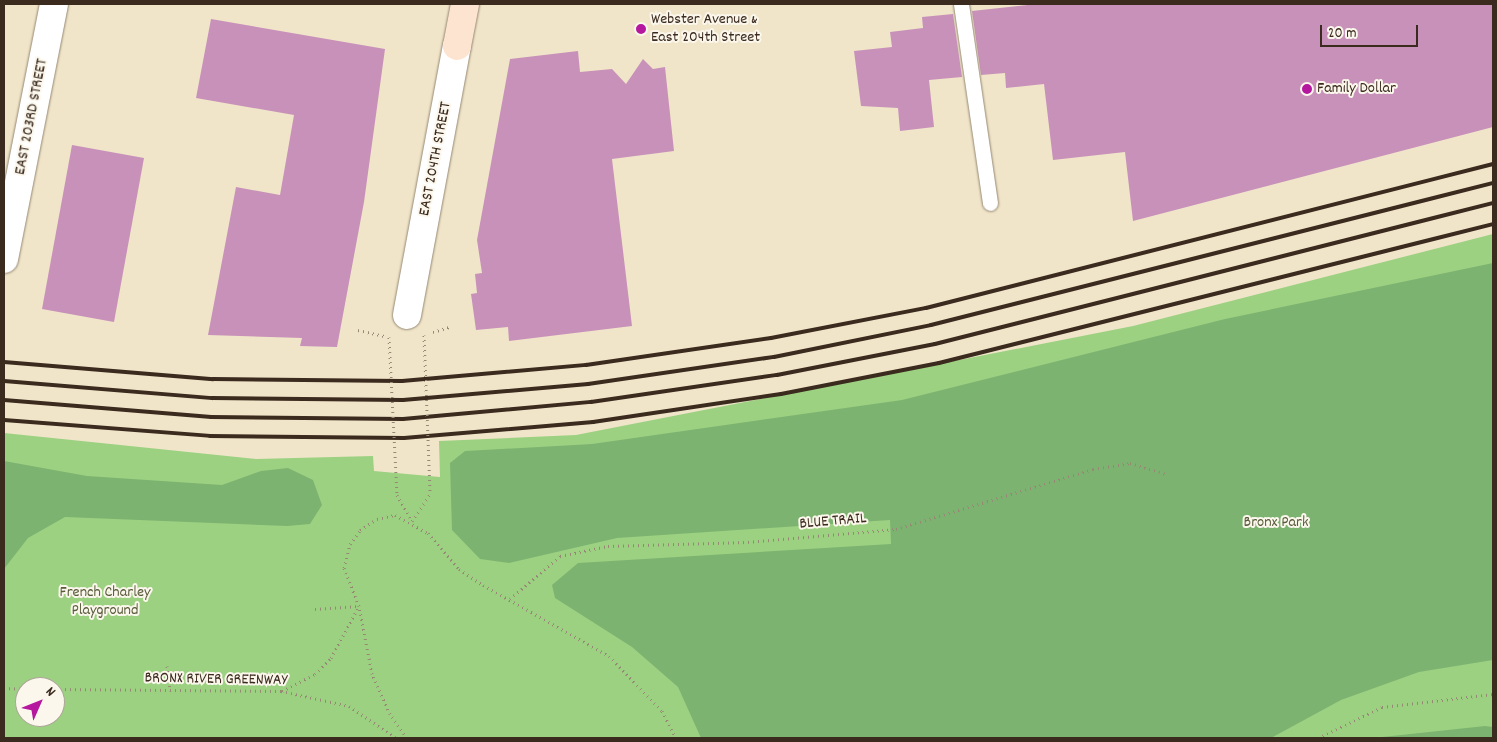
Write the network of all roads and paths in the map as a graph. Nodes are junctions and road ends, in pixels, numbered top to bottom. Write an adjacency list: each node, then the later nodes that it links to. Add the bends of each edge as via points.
1 (54, 4): 6 (street, EAST 203RD STREET)
2 (465, 4): 4 (main road, EAST 204TH STREET)
3 (961, 4): 5 (lane)
4 (457, 46): 7 (street, EAST 204TH STREET)
5 (990, 203)
6 (4, 259)
7 (415, 325): 8 (path); 11 (path, bridge, via 430,494)
8 (449, 327)
9 (358, 330): 11 (path, bridge, via 390,337 396,496)
10 (1165, 474): 12 (path, BLUE TRAIL, via 1130,463 1093,469 896,529 748,542 608,546 560,556)
11 (412, 521): 12 (path, via 459,569); 13 (path, via 395,515 377,519 350,544 344,568)
12 (510, 599): 22 (path, via 609,656 662,711)
13 (359, 606): 14 (path); 18 (path, via 331,658 315,674); 21 (path, via 372,674 390,714)
14 (315, 609)
15 (167, 666): 17 (path)
16 (65, 689): 17 (path, BRONX RIVER GREENWAY)
17 (170, 691): 18 (path, BRONX RIVER GREENWAY)
18 (280, 691): 20 (path, BRONX RIVER GREENWAY, via 349,706)
19 (1493, 694): 23 (path, via 1382,707)
20 (396, 738)
21 (408, 738)
22 (676, 738)
23 (1318, 738)

